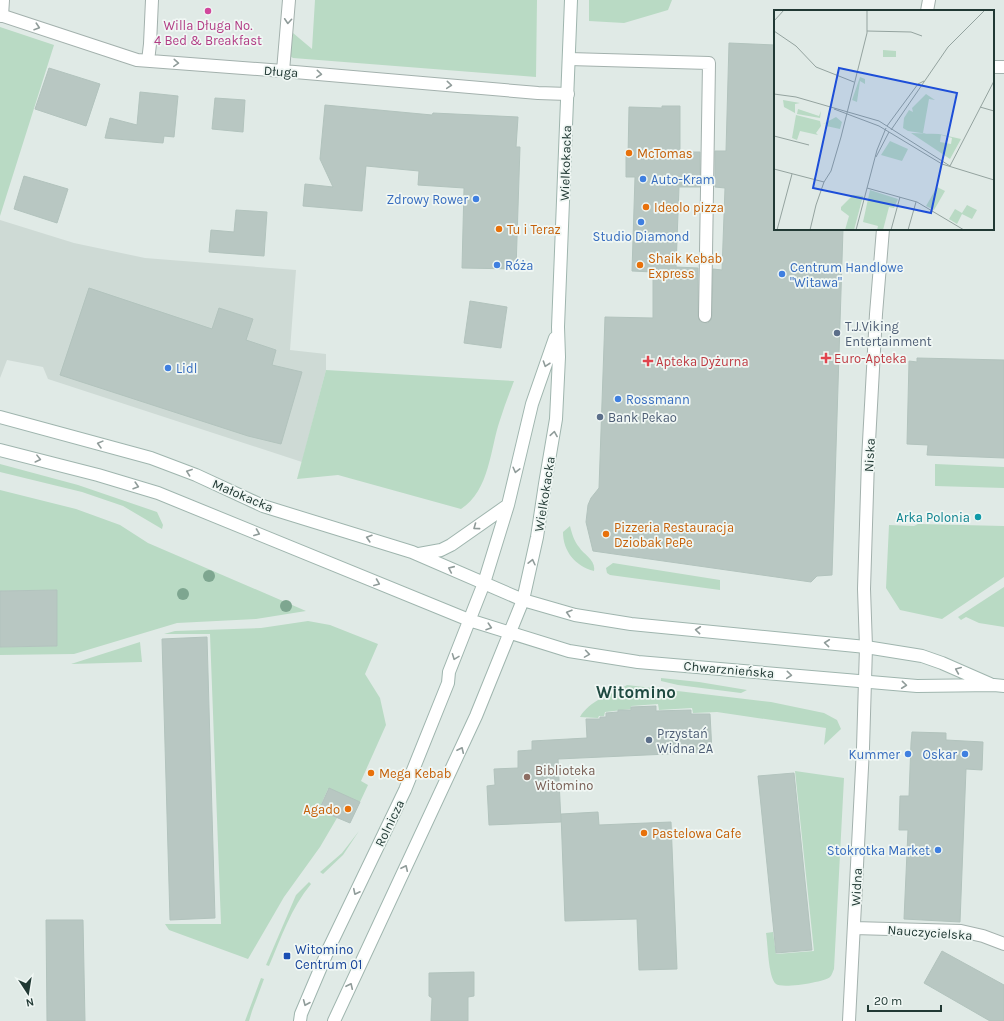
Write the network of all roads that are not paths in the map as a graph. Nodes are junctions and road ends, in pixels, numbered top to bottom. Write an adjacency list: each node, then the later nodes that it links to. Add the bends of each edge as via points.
1 (3, 0): 7 (main road)
2 (152, 0): 9 (main road)
3 (289, 0): 10 (main road, one-way to 10)
4 (571, 0): 8 (main road, Wielkokacka)
5 (929, 0): 6 (main road)
6 (927, 10)
7 (1, 16): 9 (main road, Długa, one-way to 9, via 137,60)
8 (569, 59): 11 (main road, Wielkokacka); 13 (main road, via 709,63)
9 (148, 61): 10 (main road, Długa, one-way to 10)
10 (283, 70): 11 (main road, Długa, one-way to 11)
11 (568, 94): 14 (main road, Wielkokacka)
12 (883, 230): 23 (main road, Niska, via 868,460 864,590)
13 (705, 316)
14 (558, 327): 17 (main road, Wielkokacka, one-way to 17, via 532,404); 20 (main road, Wielkokacka, one-way to 14, via 538,537 556,419)
15 (0, 417): 18 (main road, Małokacka, one-way to 15, via 263,506 196,475 151,458)
16 (0, 450): 21 (main road, one-way to 21, via 158,493)
17 (508, 505): 18 (main road, one-way to 18, via 451,545 441,550); 19 (main road, Wielkokacka)
18 (419, 554): 19 (main road, Małokacka, one-way to 18)
19 (484, 583): 20 (main road, Chwarznieńska); 21 (main road, Wielkokacka)
20 (523, 600): 22 (main road, Wielkokacka); 23 (main road, Chwarznieńska, one-way to 20, via 631,624 575,615)
21 (469, 620): 22 (main road, Chwarznieńska, one-way to 22); 28 (main road, Rolnicza, one-way to 28, via 449,672 448,683 405,790 329,948)
22 (509, 634): 24 (main road, Chwarznieńska, one-way to 24, via 569,651 638,662); 29 (main road, one-way to 22, via 476,716)
23 (866, 647): 24 (main road, Niska); 25 (main road, Chwarznieńska, one-way to 23, via 922,656)
24 (865, 681): 25 (main road, Chwarznieńska, one-way to 25, via 917,686); 26 (main road, Widna)
25 (999, 686)
26 (854, 928): 27 (main road, Nauczycielska, via 962,931); 30 (main road, Widna)
27 (1004, 944)
28 (300, 1021)
29 (334, 1021)
30 (849, 1021)

